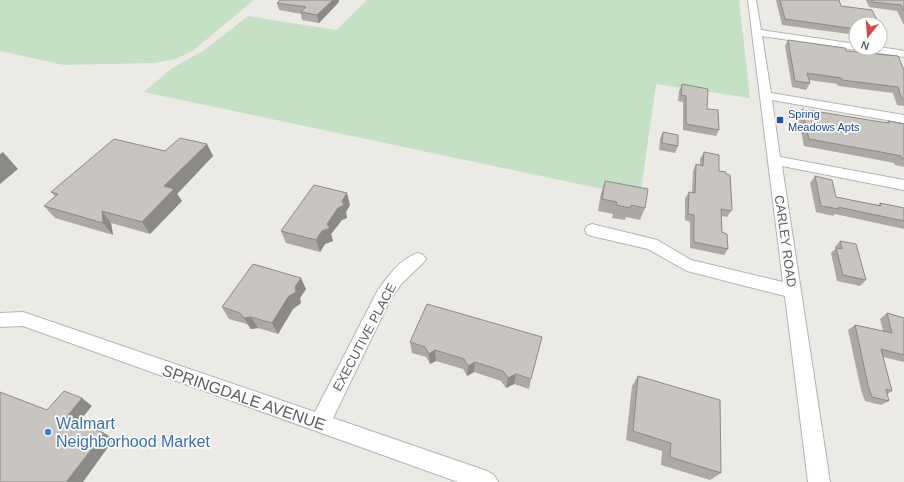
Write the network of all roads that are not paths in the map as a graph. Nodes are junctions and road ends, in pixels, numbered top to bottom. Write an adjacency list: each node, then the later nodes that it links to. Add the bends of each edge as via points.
1 (752, 0): 2 (street, CARLEY ROAD)
2 (756, 32): 3 (street); 6 (street, CARLEY ROAD)
3 (848, 46)
4 (888, 51): 5 (street)
5 (904, 54)
6 (765, 96): 7 (street); 8 (street, CARLEY ROAD)
7 (904, 119)
8 (775, 160): 9 (street); 12 (street, CARLEY ROAD)
9 (904, 185)
10 (592, 230): 12 (street, via 652,244 686,265)
11 (418, 259): 14 (street, EXECUTIVE PLACE, via 396,278 384,295)
12 (793, 292): 16 (street, CARLEY ROAD)
13 (0, 320): 14 (street, SPRINGDALE AVENUE, via 23,319)
14 (320, 423): 15 (street, SPRINGDALE AVENUE)
15 (487, 482)
16 (819, 482)

